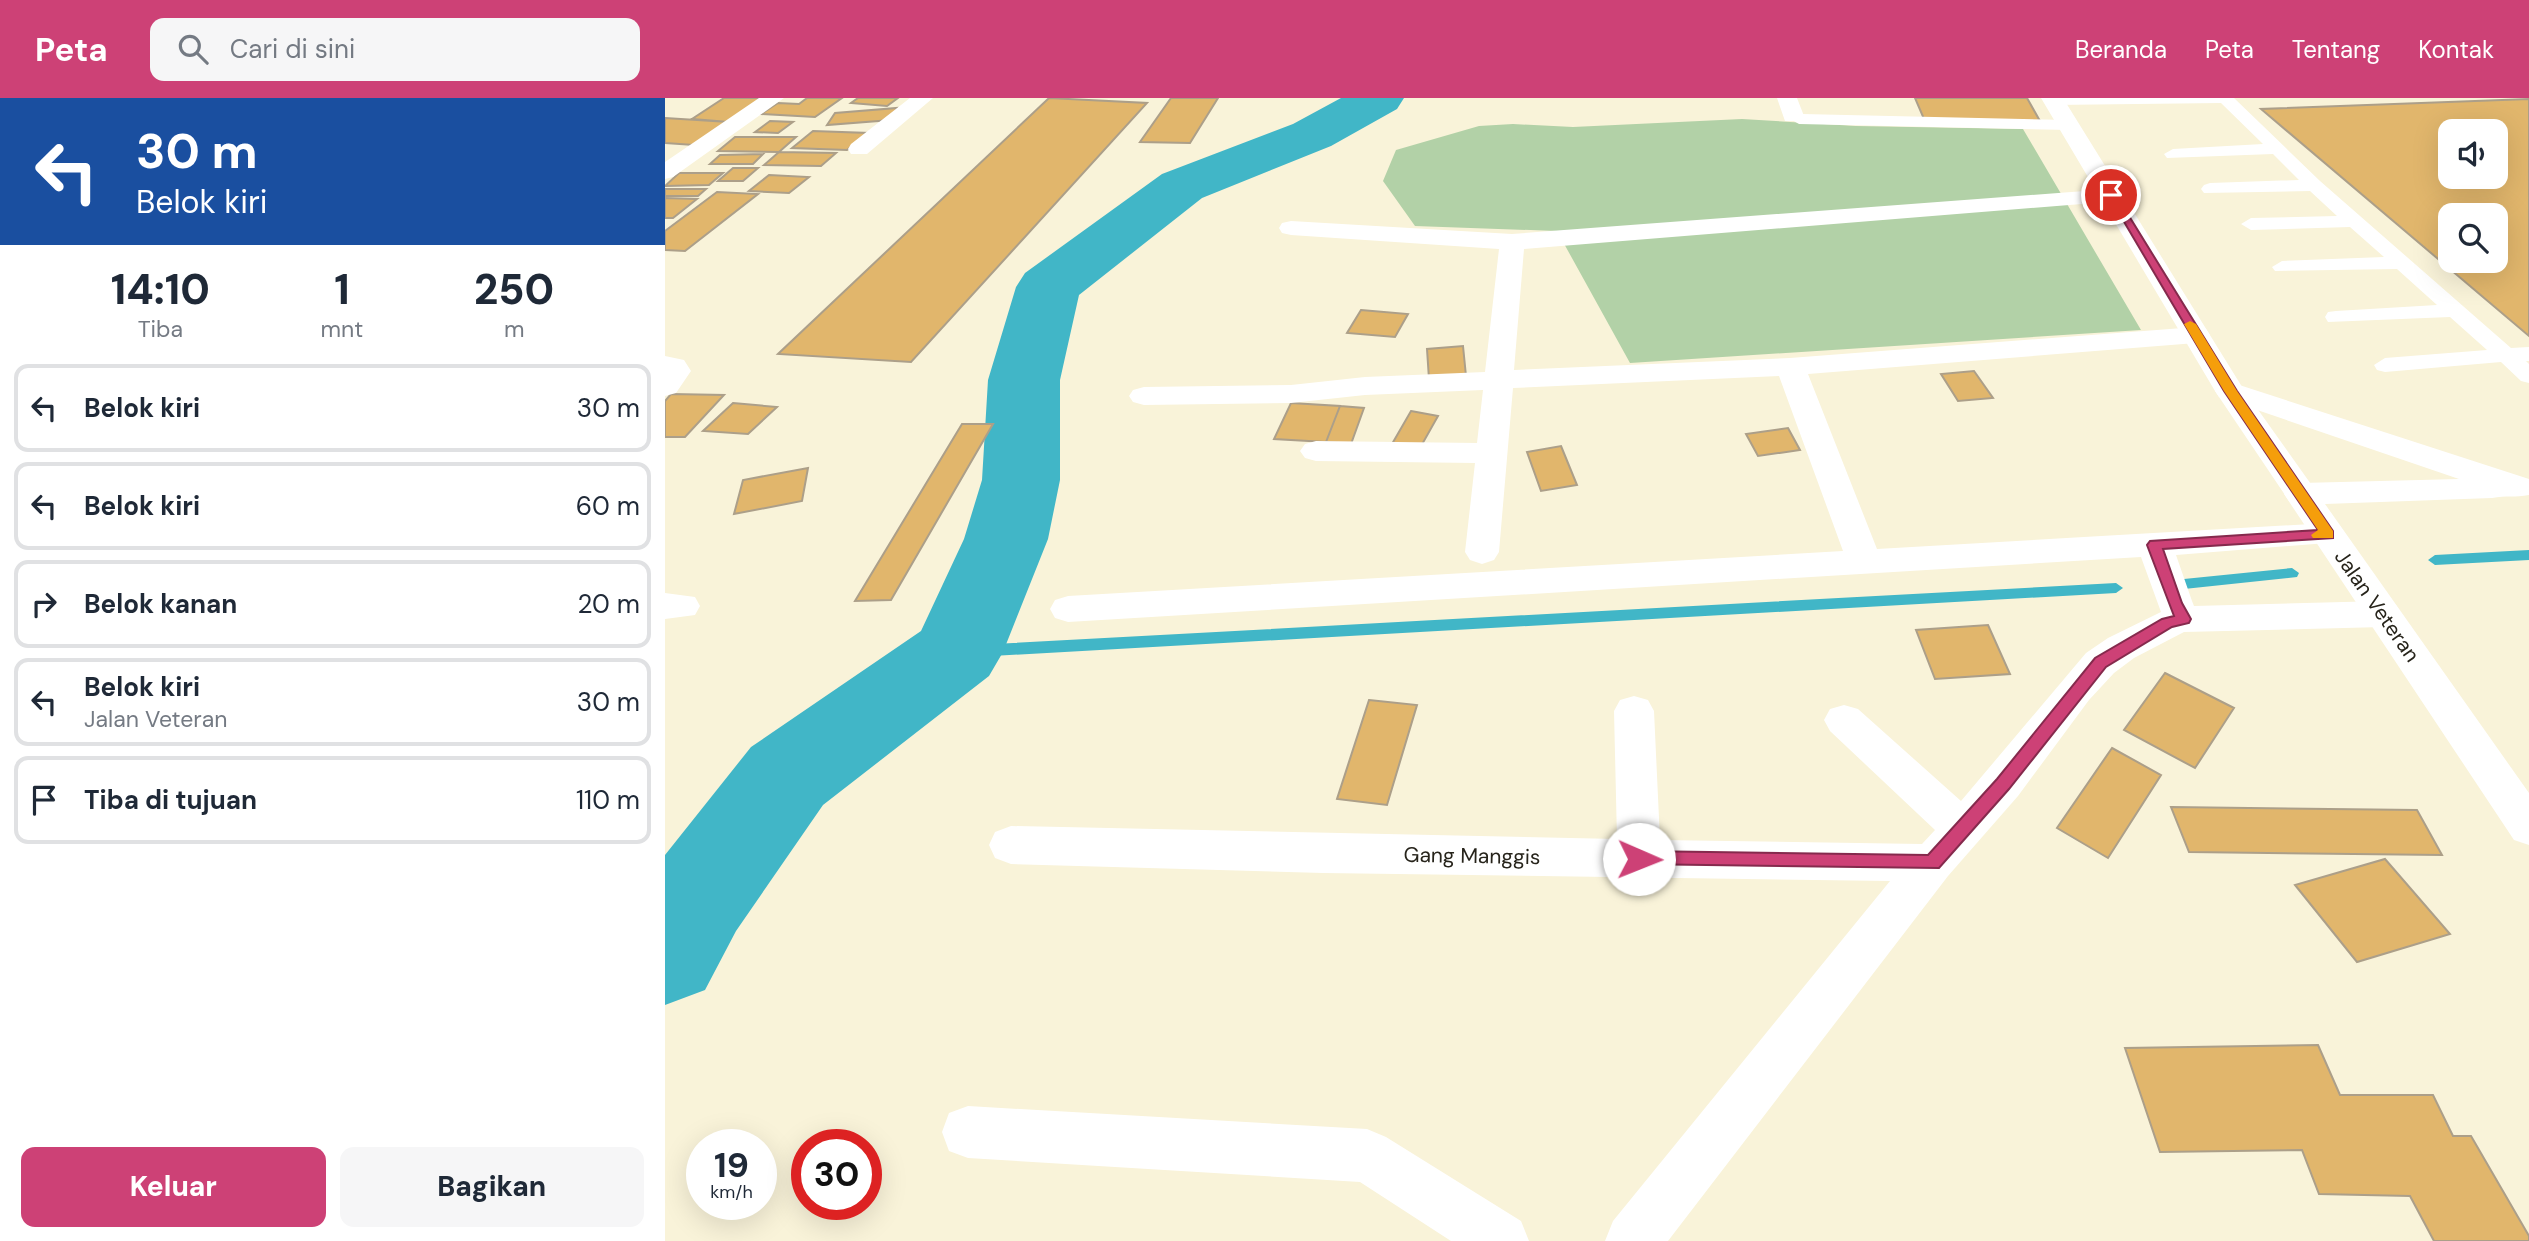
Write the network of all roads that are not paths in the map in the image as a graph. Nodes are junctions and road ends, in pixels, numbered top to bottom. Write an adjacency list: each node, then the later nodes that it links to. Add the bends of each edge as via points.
1 (773, 98): 10 (street)
2 (923, 98): 7 (street)
3 (2225, 98): 4 (lane); 8 (lane)
4 (2053, 99): 6 (street, Jalan Veteran)
5 (1790, 107): 6 (lane, via 1799,119)
6 (2070, 125): 13 (street, Jalan Veteran)
7 (859, 149)
8 (2278, 149): 9 (lane); 11 (lane)
9 (2173, 154)
10 (665, 172)
11 (2314, 185): 12 (lane); 14 (lane)
12 (2210, 189)
13 (2111, 195): 17 (street); 22 (street, Jalan Veteran)
14 (2354, 221): 15 (lane); 18 (lane)
15 (2251, 224)
16 (1291, 228): 17 (street)
17 (1513, 242): 29 (street)
18 (2399, 263): 19 (lane); 20 (lane)
19 (2282, 267)
20 (2455, 310): 21 (lane); 24 (lane)
21 (2336, 317)
22 (2196, 335): 27 (street); 31 (street, Jalan Veteran)
23 (2529, 354): 24 (lane)
24 (2506, 355): 26 (lane); 28 (lane)
25 (665, 365): 30 (street, via 676,371)
26 (2385, 365)
27 (1790, 367): 29 (street); 40 (street)
28 (2529, 376)
29 (1497, 383): 32 (street); 34 (street)
30 (665, 387)
31 (2230, 391): 35 (street); 36 (street, Jalan Veteran)
32 (1144, 396)
33 (1316, 451): 34 (street)
34 (1489, 453): 39 (street)
35 (2524, 487): 36 (street)
36 (2301, 494): 37 (street, Jalan Veteran)
37 (2328, 534): 38 (street); 42 (street, Jalan Veteran)
38 (2155, 545): 40 (street); 43 (street)
39 (1482, 552)
40 (1865, 562): 41 (street)
41 (1068, 610)
42 (2383, 614): 43 (street); 47 (street, Jalan Veteran)
43 (2184, 619): 46 (street, via 2168,623 2100,663 2003,784)
44 (1634, 711): 49 (street)
45 (1845, 720): 46 (street)
46 (1961, 827): 50 (street)
47 (2529, 827)
48 (1011, 845): 49 (street, Gang Manggis)
49 (1639, 859): 50 (street, Gang Manggis)
50 (1932, 863): 53 (street)
51 (968, 1132): 52 (street, via 1367,1156)
52 (1501, 1241)
53 (1633, 1241)

